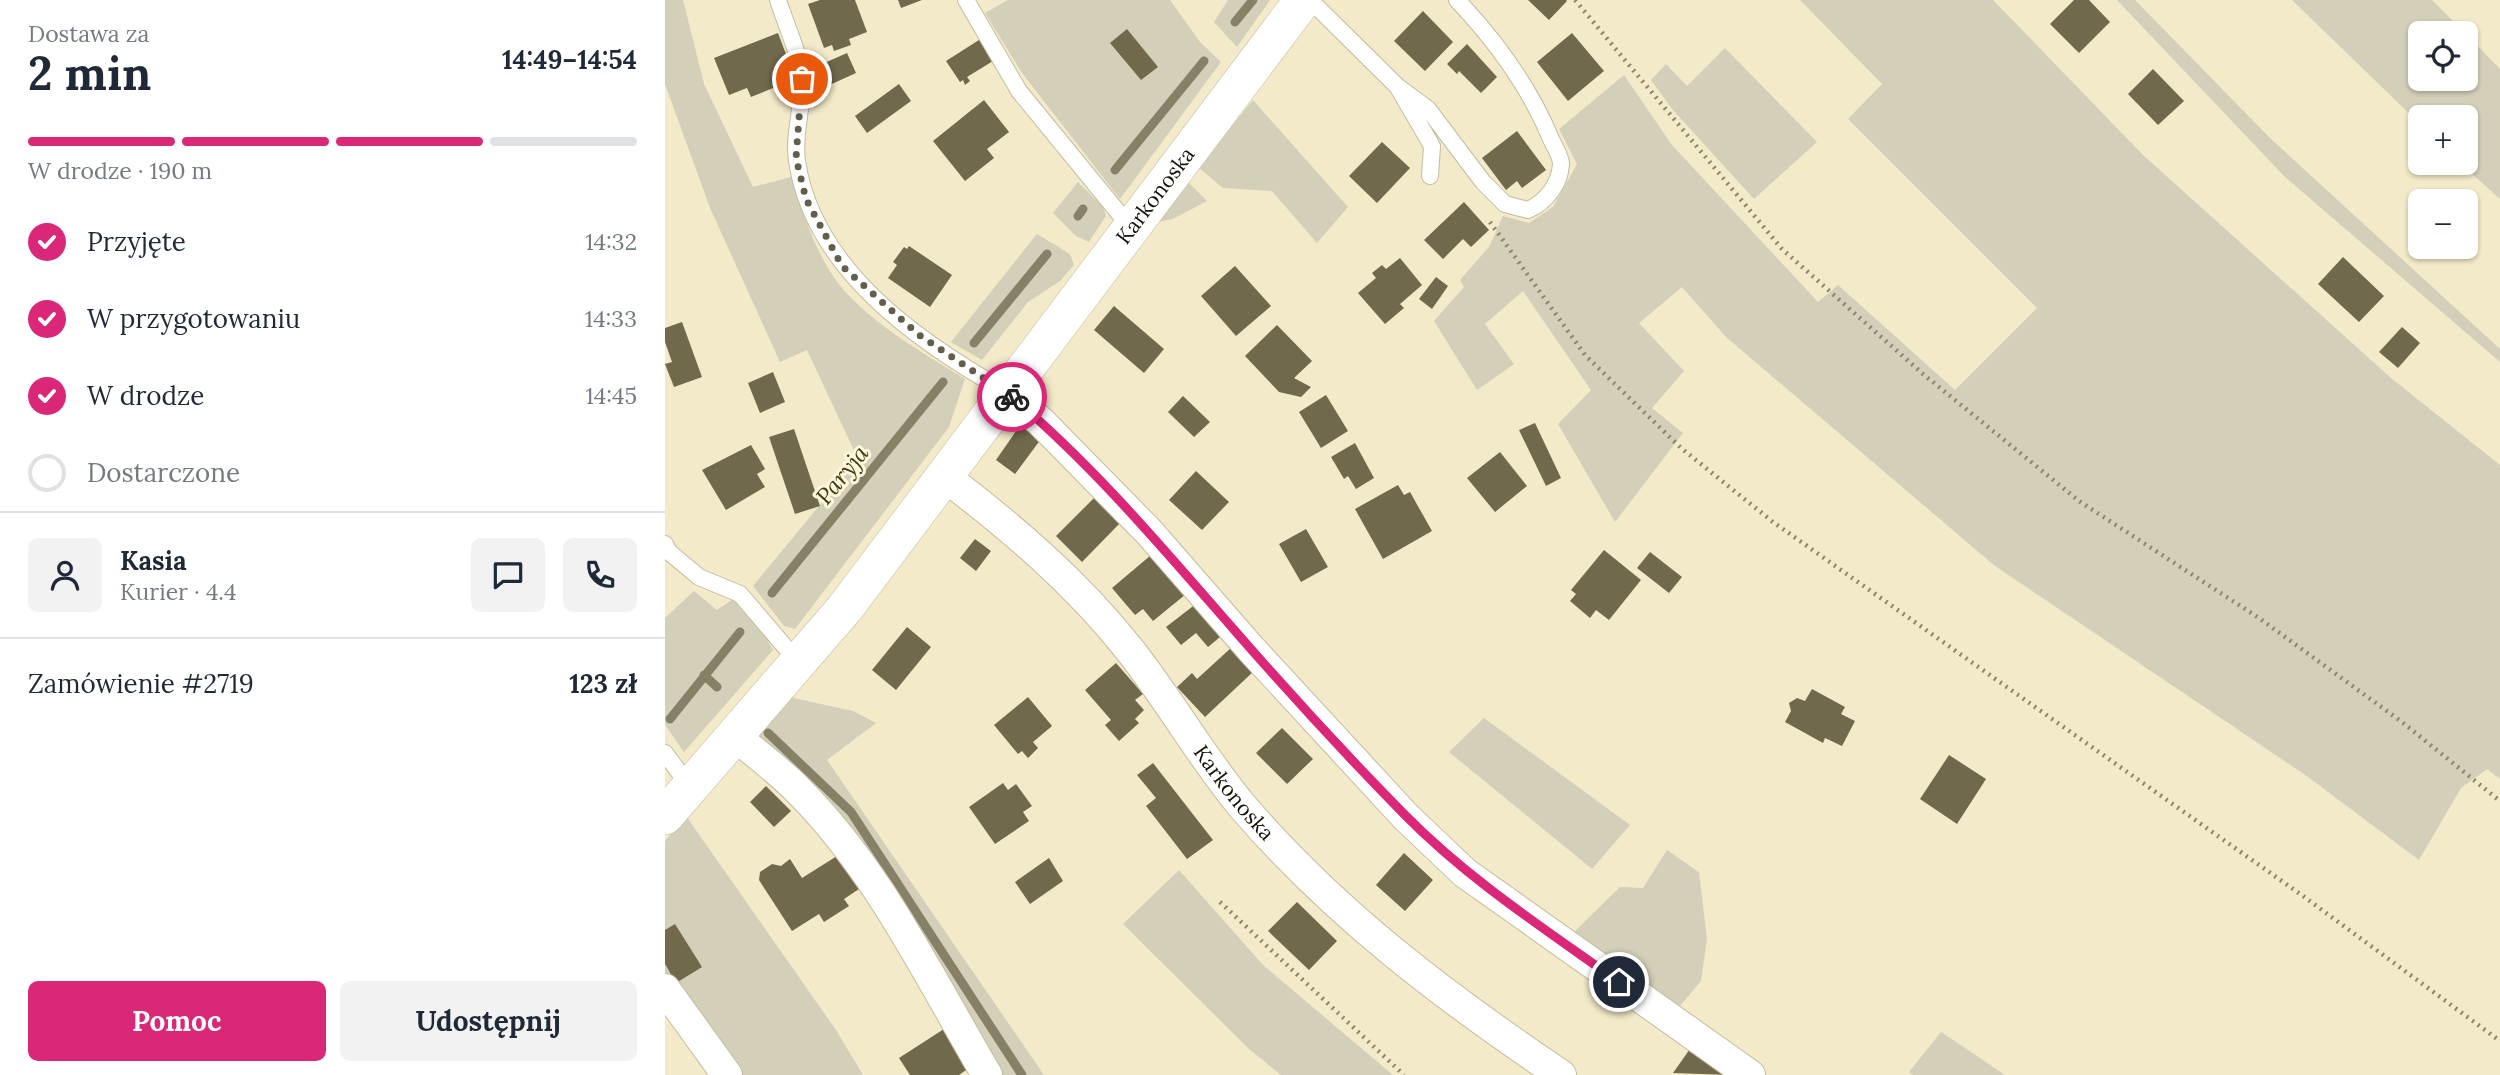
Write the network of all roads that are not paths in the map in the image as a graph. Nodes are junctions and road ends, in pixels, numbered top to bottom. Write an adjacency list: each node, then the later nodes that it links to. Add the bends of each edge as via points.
1 (778, 0): 9 (lane, via 802,79 796,158 806,199 842,266 919,335)
2 (966, 0): 8 (lane, via 1019,91)
3 (1303, 0): 8 (street, Karkonoska)
4 (1310, 0): 6 (lane)
5 (1457, 0): 6 (lane, via 1491,36 1545,124 1561,162 1556,186 1540,205 1528,210 1505,204 1428,109)
6 (1397, 86): 7 (lane, via 1432,146)
7 (1430, 176)
8 (1131, 228): 9 (street, Karkonoska)
9 (1007, 393): 10 (street, Karkonoska); 21 (street, via 1149,532 1406,817 1465,873)
10 (944, 476): 12 (street, Karkonoska); 20 (street, Karkonoska, via 997,516 1086,599 1130,650 1243,806 1338,906 1409,967)
11 (665, 544): 12 (lane, via 699,577 740,594)
12 (798, 662): 13 (street, Karkonoska)
13 (735, 736): 15 (street, Karkonoska); 19 (street, via 796,788 859,865 928,967)
14 (665, 753): 15 (lane)
15 (690, 787): 16 (street, Karkonoska)
16 (665, 816)
17 (665, 989): 18 (street)
18 (727, 1075)
19 (987, 1075)
20 (1561, 1075)
21 (1750, 1075)

